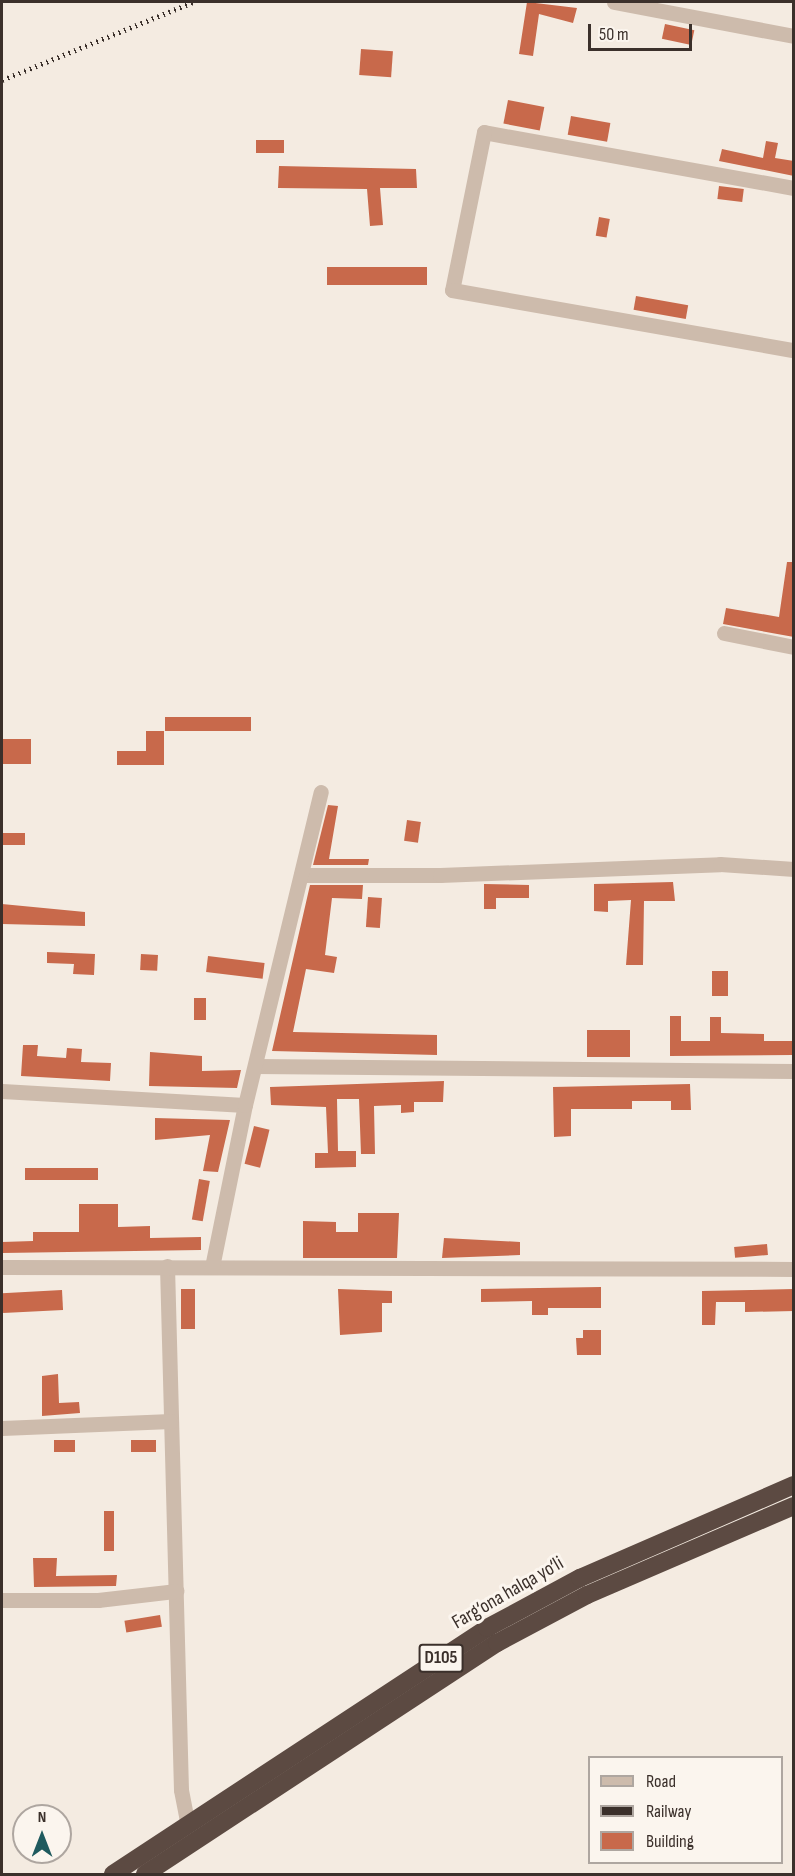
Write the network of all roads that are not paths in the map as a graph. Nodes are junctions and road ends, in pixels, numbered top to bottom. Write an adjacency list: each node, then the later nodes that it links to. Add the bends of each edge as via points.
1 (614, 2): 2 (street)
2 (794, 36)
3 (794, 188): 4 (street, via 484,132 452,290)
4 (794, 350)
5 (724, 633): 6 (street)
6 (794, 647)
7 (321, 792): 9 (street)
8 (794, 869): 9 (street, via 720,864 440,875)
9 (301, 875): 10 (street)
10 (255, 1066): 11 (street); 13 (street)
11 (794, 1071)
12 (2, 1091): 13 (street)
13 (245, 1105): 16 (street)
14 (167, 1266): 15 (street); 16 (street); 18 (street)
15 (2, 1267)
16 (212, 1267): 17 (street)
17 (794, 1269)
18 (171, 1421): 19 (street); 22 (street)
19 (2, 1428)
20 (794, 1485): 24 (highway, Farg‘ona halqa yo‘li / D105, via 580,1578 487,1628)
21 (794, 1506): 26 (highway, Farg‘ona halqa yo‘li / D105, via 587,1595 497,1643)
22 (176, 1591): 23 (street, via 98,1600); 24 (street, via 181,1790)
23 (2, 1600)
24 (187, 1822): 25 (highway, Farg‘ona halqa yo‘li / D105)
25 (113, 1875)
26 (145, 1875)

